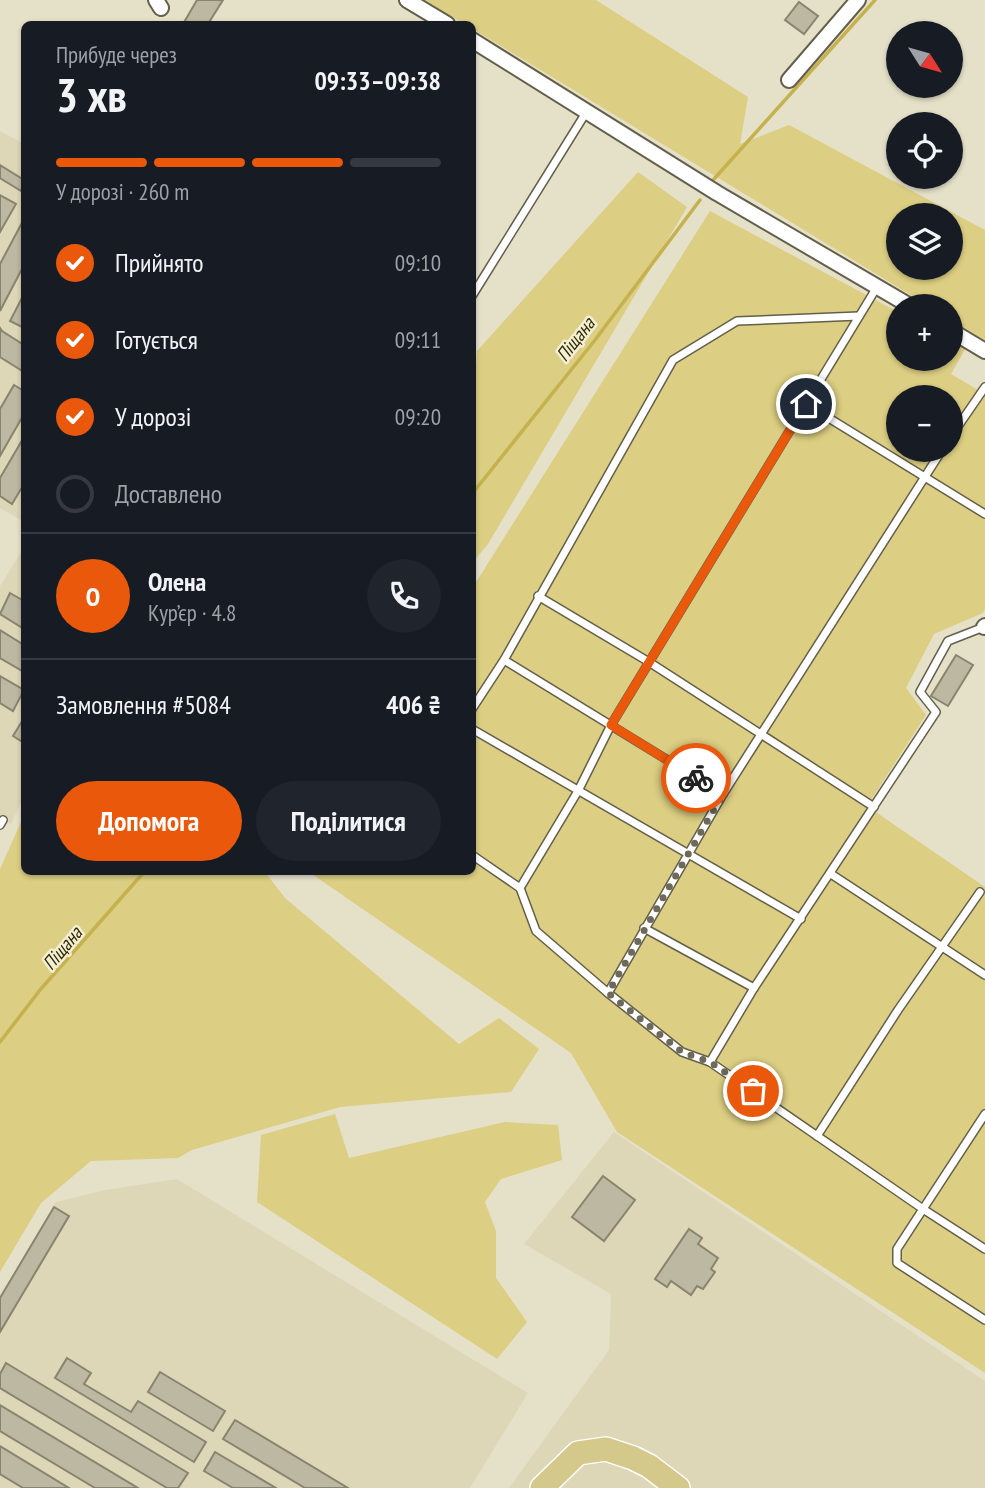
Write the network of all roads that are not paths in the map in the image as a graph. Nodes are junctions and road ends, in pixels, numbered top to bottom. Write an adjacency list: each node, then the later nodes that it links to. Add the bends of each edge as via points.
1 (407, 0): 3 (street)
2 (858, 0): 5 (street)
3 (442, 21)
4 (476, 42): 6 (street)
5 (789, 80)
6 (587, 110): 7 (street, via 717,193); 8 (lane)
7 (877, 286): 9 (street); 10 (lane)
8 (476, 290)
9 (890, 294)
10 (859, 316): 14 (lane); 19 (lane, via 737,321 673,360)
11 (963, 338): 12 (street)
12 (985, 351)
13 (985, 387): 15 (lane)
14 (806, 404): 17 (lane); 22 (lane)
15 (963, 419)
16 (934, 462): 17 (lane)
17 (924, 476): 18 (lane); 26 (lane)
18 (985, 514)
19 (538, 596): 21 (lane); 22 (lane)
20 (985, 627): 29 (lane, via 948,641 920,692 936,712)
21 (504, 660): 23 (lane); 24 (lane)
22 (649, 662): 24 (lane); 26 (lane)
23 (476, 703)
24 (611, 725): 27 (lane); 28 (lane)
25 (476, 731): 27 (lane)
26 (761, 733): 28 (lane); 29 (lane)
27 (578, 791): 30 (lane); 33 (lane)
28 (723, 794): 30 (lane)
29 (874, 807): 32 (lane)
30 (689, 853): 35 (lane); 36 (lane)
31 (476, 858): 33 (lane)
32 (831, 874): 35 (lane); 37 (lane)
33 (520, 888): 40 (lane, via 537,931)
34 (980, 892): 37 (lane)
35 (801, 919): 39 (lane)
36 (644, 928): 39 (lane); 40 (lane)
37 (941, 946): 38 (lane); 43 (lane)
38 (985, 975)
39 (754, 988): 41 (lane)
40 (608, 993): 41 (lane, via 682,1052)
41 (710, 1062): 43 (lane)
42 (985, 1114): 44 (lane)
43 (817, 1136): 44 (lane)
44 (923, 1209): 45 (lane); 46 (lane, via 897,1250 897,1263)
45 (985, 1249)
46 (985, 1320)
47 (542, 1488): 48 (main road, via 578,1453 606,1449 649,1466)
48 (678, 1488)

